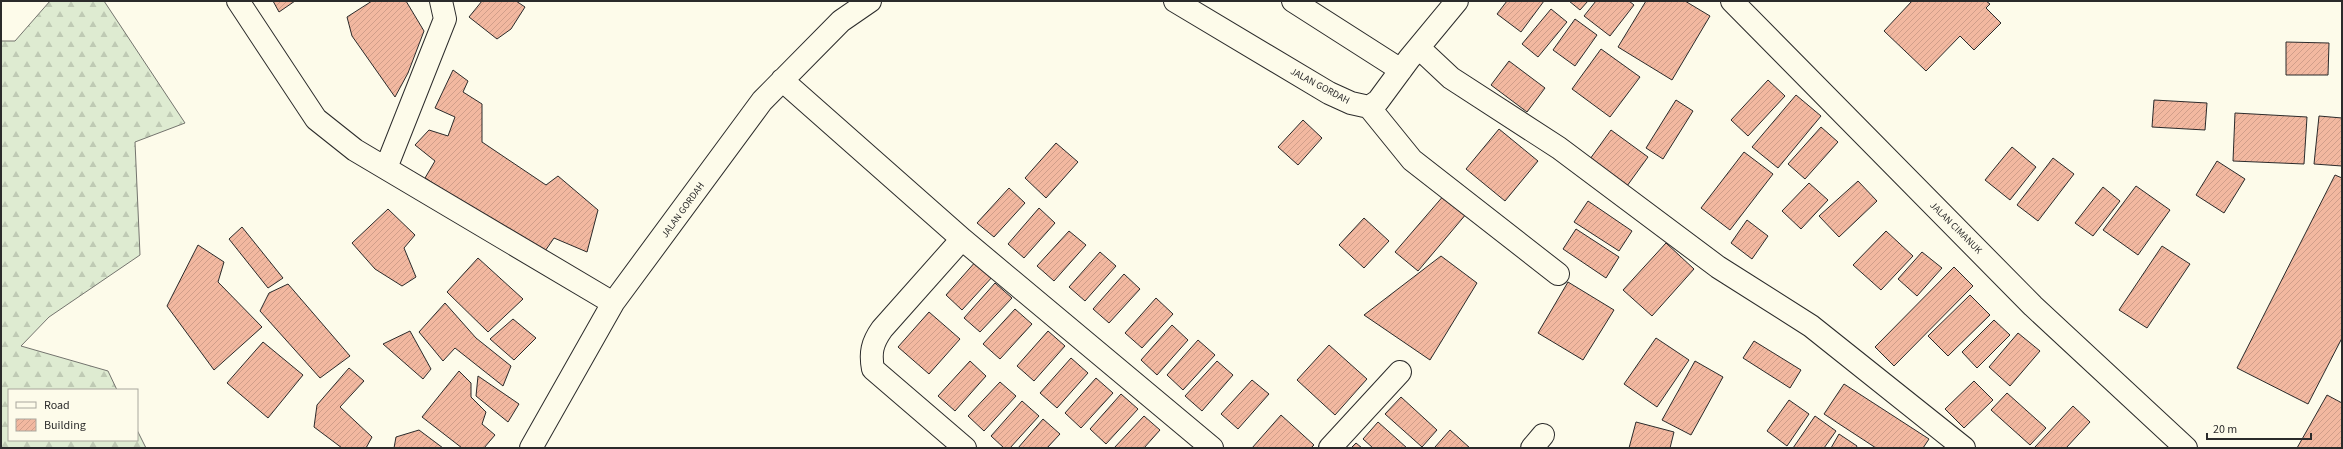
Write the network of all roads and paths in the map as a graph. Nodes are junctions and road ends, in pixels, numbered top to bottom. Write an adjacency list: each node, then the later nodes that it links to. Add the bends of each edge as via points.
1 (238, 1): 12 (street, via 316,119 355,150)
2 (441, 1): 12 (street, via 445,19)
3 (870, 1): 10 (street, JALAN GORDAH, via 841,20)
4 (1175, 1): 11 (street, JALAN GORDAH, via 1329,93 1351,103)
5 (1293, 1): 9 (street)
6 (1457, 1): 8 (street)
7 (1732, 1): 22 (street, JALAN CIMANUK, via 2034,306)
8 (1418, 48): 9 (street); 21 (street, via 1451,78 1559,148 1718,267 1811,326)
9 (1401, 70): 11 (street, via 1378,102)
10 (782, 80): 13 (street); 15 (street, JALAN GORDAH, via 762,101)
11 (1369, 107): 14 (street, via 1412,160)
12 (386, 168): 15 (street)
13 (962, 239): 18 (street, via 875,338 871,359 873,369); 19 (street)
14 (1558, 274)
15 (613, 303): 17 (street, JALAN GORDAH)
16 (1400, 372): 20 (street)
17 (531, 448)
18 (965, 448)
19 (1212, 448)
20 (1330, 448)
21 (1964, 448)
22 (2186, 448)

